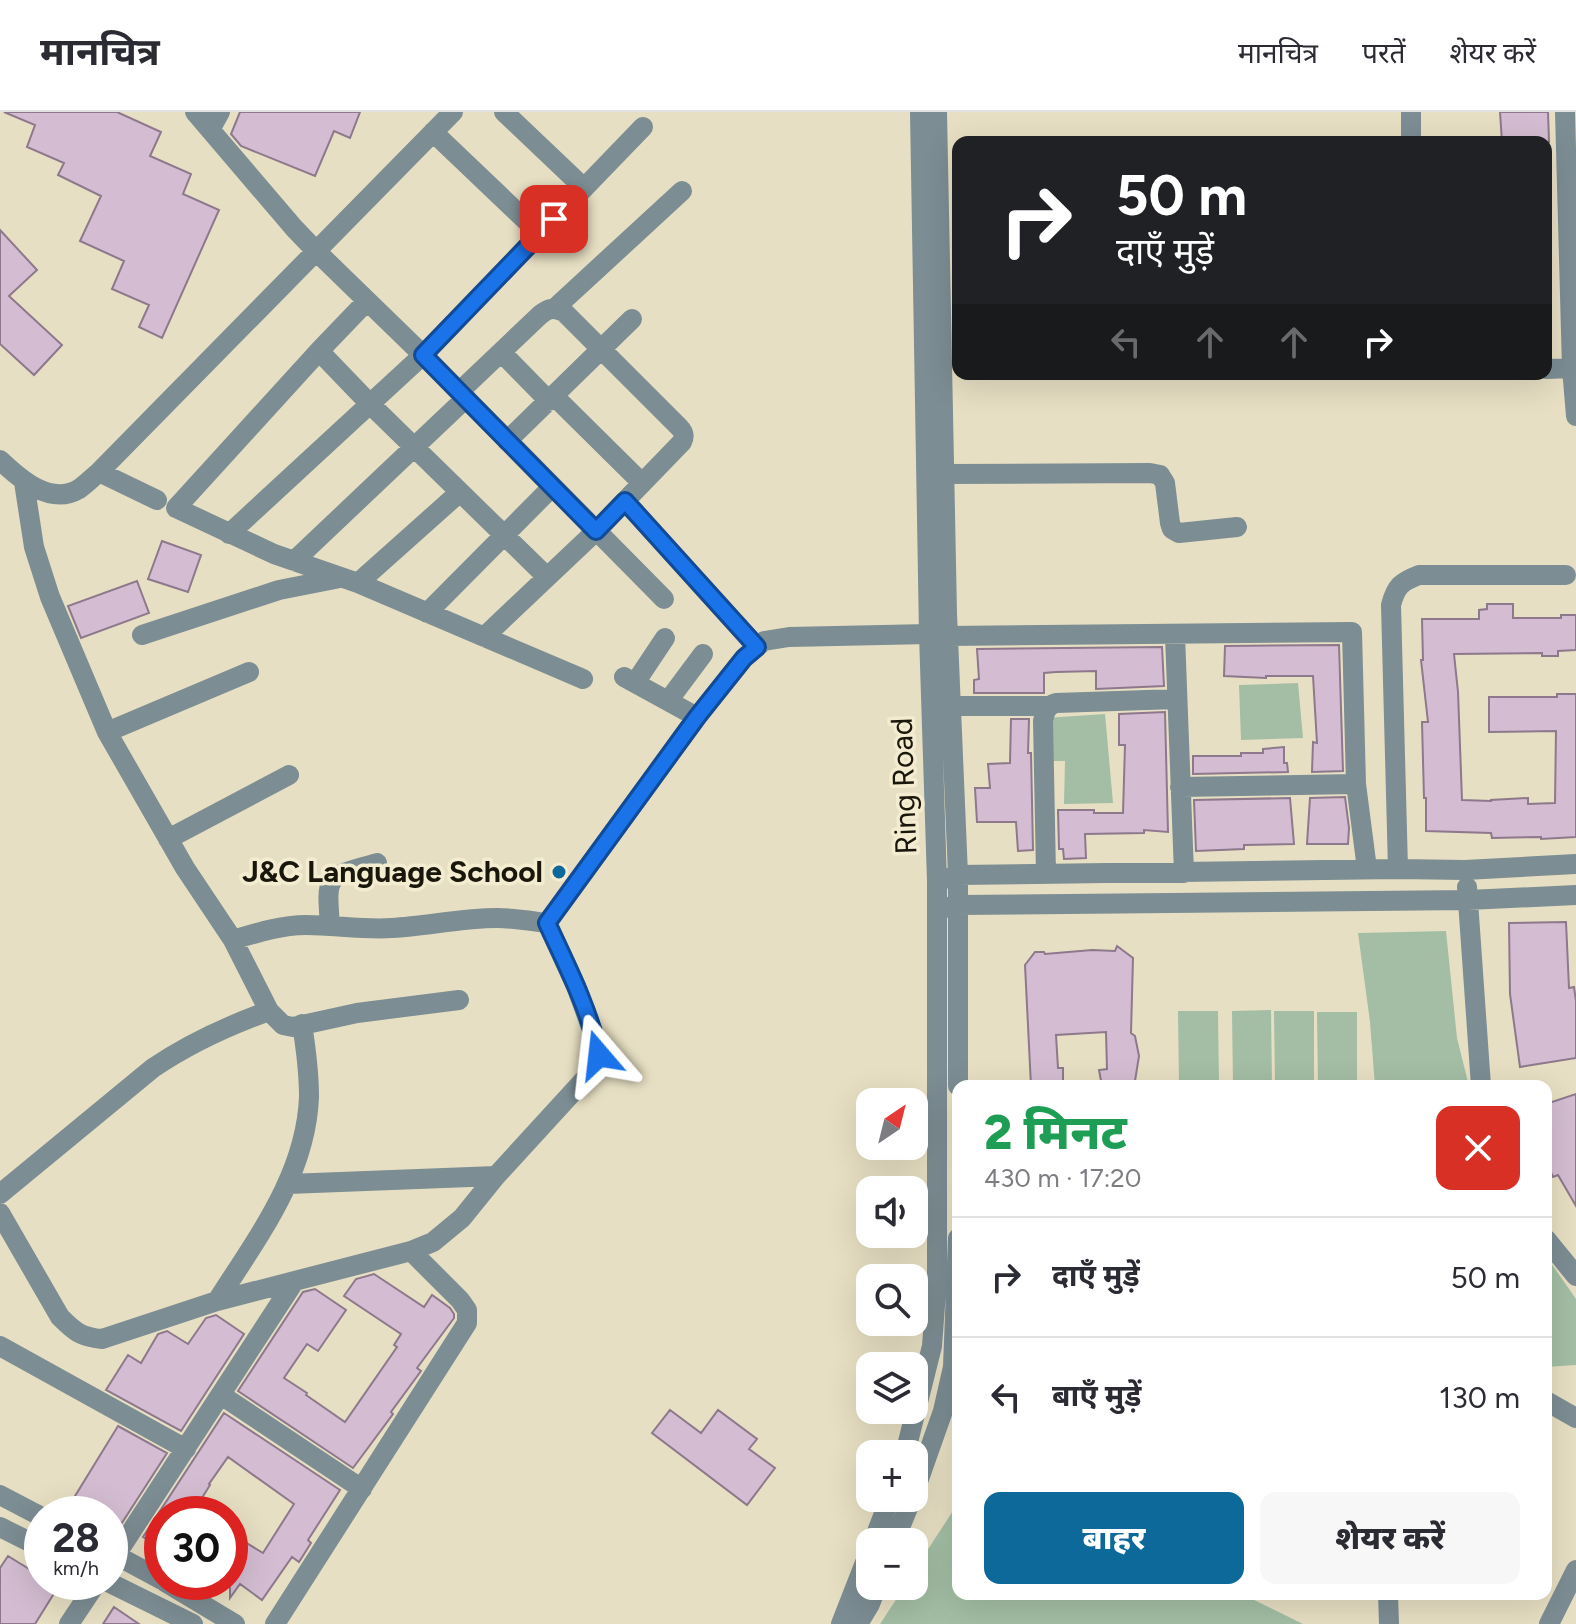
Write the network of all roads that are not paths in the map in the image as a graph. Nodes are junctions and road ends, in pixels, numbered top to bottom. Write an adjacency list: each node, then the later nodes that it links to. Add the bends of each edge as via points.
1 (195, 112): 8 (street)
2 (453, 112): 10 (street)
3 (504, 112): 12 (street)
4 (920, 112): 50 (street, Ring Road)
5 (937, 112): 33 (street, Ring Road)
6 (1411, 112): 11 (street)
7 (1565, 112): 23 (street)
8 (215, 121): 15 (street)
9 (643, 127): 12 (street)
10 (433, 132): 14 (street); 15 (street)
11 (1411, 136)
12 (584, 188): 14 (street)
13 (682, 191): 17 (street)
14 (540, 234): 22 (street)
15 (316, 251): 16 (street); 32 (street)
16 (367, 301): 20 (street); 22 (street)
17 (555, 308): 19 (street); 21 (street, via 547,309)
18 (632, 319): 19 (street)
19 (601, 350): 26 (street); 35 (street, via 683,432 682,442)
20 (319, 351): 27 (street); 42 (street, via 176,508)
21 (501, 352): 25 (street); 26 (street)
22 (423, 355): 25 (street); 27 (street)
23 (1572, 368): 24 (street); 28 (street)
24 (1552, 369)
25 (462, 396): 29 (street); 30 (street)
26 (551, 398): 29 (street); 35 (street)
27 (370, 404): 30 (street); 42 (street)
28 (1576, 416)
29 (507, 441): 36 (street)
30 (414, 447): 37 (street); 44 (street)
31 (0, 460): 34 (street)
32 (99, 472): 34 (street, via 63,495); 38 (street)
33 (944, 474): 40 (street, via 1150,473 1165,483 1172,529 1179,533); 50 (street, Ring Road)
34 (24, 482): 64 (street, via 42,572)
35 (642, 483): 39 (street)
36 (552, 487): 41 (street); 43 (street)
37 (460, 492): 43 (street); 47 (street)
38 (157, 500)
39 (625, 501): 41 (street); 55 (street)
40 (1237, 527)
41 (596, 531): 46 (street); 48 (street)
42 (229, 534): 44 (street)
43 (505, 536): 46 (street); 49 (street)
44 (294, 561): 47 (street)
45 (1566, 575): 72 (street, via 1419,575 1395,591 1391,605)
46 (547, 577): 53 (street)
47 (349, 581): 49 (street); 51 (street, via 279,590)
48 (664, 599)
49 (427, 613): 53 (street)
50 (947, 634): 52 (street); 55 (street, via 789,637); 61 (street, Ring Road); 77 (street, Ring Road)
51 (142, 635)
52 (1175, 635): 59 (street); 66 (street, via 1352,632)
53 (484, 637): 58 (street)
54 (665, 638): 60 (street, via 630,680)
55 (757, 647): 63 (street)
56 (703, 654): 60 (street)
57 (249, 672): 64 (street)
58 (583, 679)
59 (1177, 699): 62 (street); 67 (street)
60 (668, 701): 63 (street)
61 (951, 706): 62 (street); 76 (street, Ring Road)
62 (1049, 706): 75 (street, via 1043,721)
63 (697, 717): 81 (street)
64 (107, 732): 68 (street)
65 (289, 775): 68 (street)
66 (1356, 784): 67 (street); 71 (street)
67 (1180, 787): 74 (street)
68 (168, 839): 83 (street)
69 (377, 863): 82 (street, via 330,882)
70 (1576, 864): 73 (street)
71 (1367, 869): 72 (street); 74 (street)
72 (1398, 869): 73 (street)
73 (1465, 870): 79 (street)
74 (1184, 873): 75 (street)
75 (1046, 874): 76 (street)
76 (958, 875): 77 (street); 80 (street, Ring Road)
77 (937, 881): 80 (street, Ring Road)
78 (1576, 895): 79 (street)
79 (1468, 900): 80 (street); 88 (street)
80 (947, 907): 87 (street, Ring Road); 100 (street, Ring Road)
81 (547, 923): 82 (street, via 498,918 394,928); 89 (street, via 599,1055 594,1069)
82 (330, 926): 83 (street, via 302,925)
83 (233, 940): 85 (street)
84 (459, 1000): 86 (street)
85 (269, 1011): 86 (street, via 283,1025); 91 (street, via 206,1036 153,1068)
86 (302, 1024): 90 (street, via 309,1100 301,1149)
87 (958, 1080)
88 (1481, 1080)
89 (496, 1176): 90 (street); 94 (street, via 462,1218 433,1242)
90 (288, 1184): 97 (street)
91 (0, 1194)
92 (0, 1216): 97 (street, via 60,1317 88,1338 102,1339)
93 (1552, 1246): 95 (street)
94 (411, 1251): 96 (street); 108 (street, via 460,1300 467,1323)
95 (1576, 1276)
96 (294, 1282): 97 (street); 102 (street)
97 (217, 1301)
98 (952, 1345): 100 (street)
99 (0, 1346): 106 (street)
100 (932, 1346): 105 (street, Ring Road)
101 (952, 1371): 107 (street)
102 (221, 1395): 106 (street); 108 (street)
103 (1552, 1404): 104 (street)
104 (1576, 1418)
105 (908, 1440)
106 (186, 1449): 112 (street)
107 (928, 1453)
108 (362, 1489): 124 (street)
109 (0, 1495): 110 (street)
110 (24, 1508)
111 (0, 1527): 113 (street)
112 (128, 1534)
113 (24, 1539)
114 (1576, 1570): 128 (street)
115 (856, 1586): 125 (street)
116 (128, 1592): 122 (street)
117 (85, 1600): 121 (street)
118 (195, 1600): 123 (street)
119 (872, 1600): 126 (street)
120 (1388, 1600): 127 (street)
121 (69, 1624)
122 (193, 1624)
123 (235, 1624)
124 (275, 1624)
125 (841, 1624)
126 (858, 1624)
127 (1389, 1624)
128 (1549, 1624)

